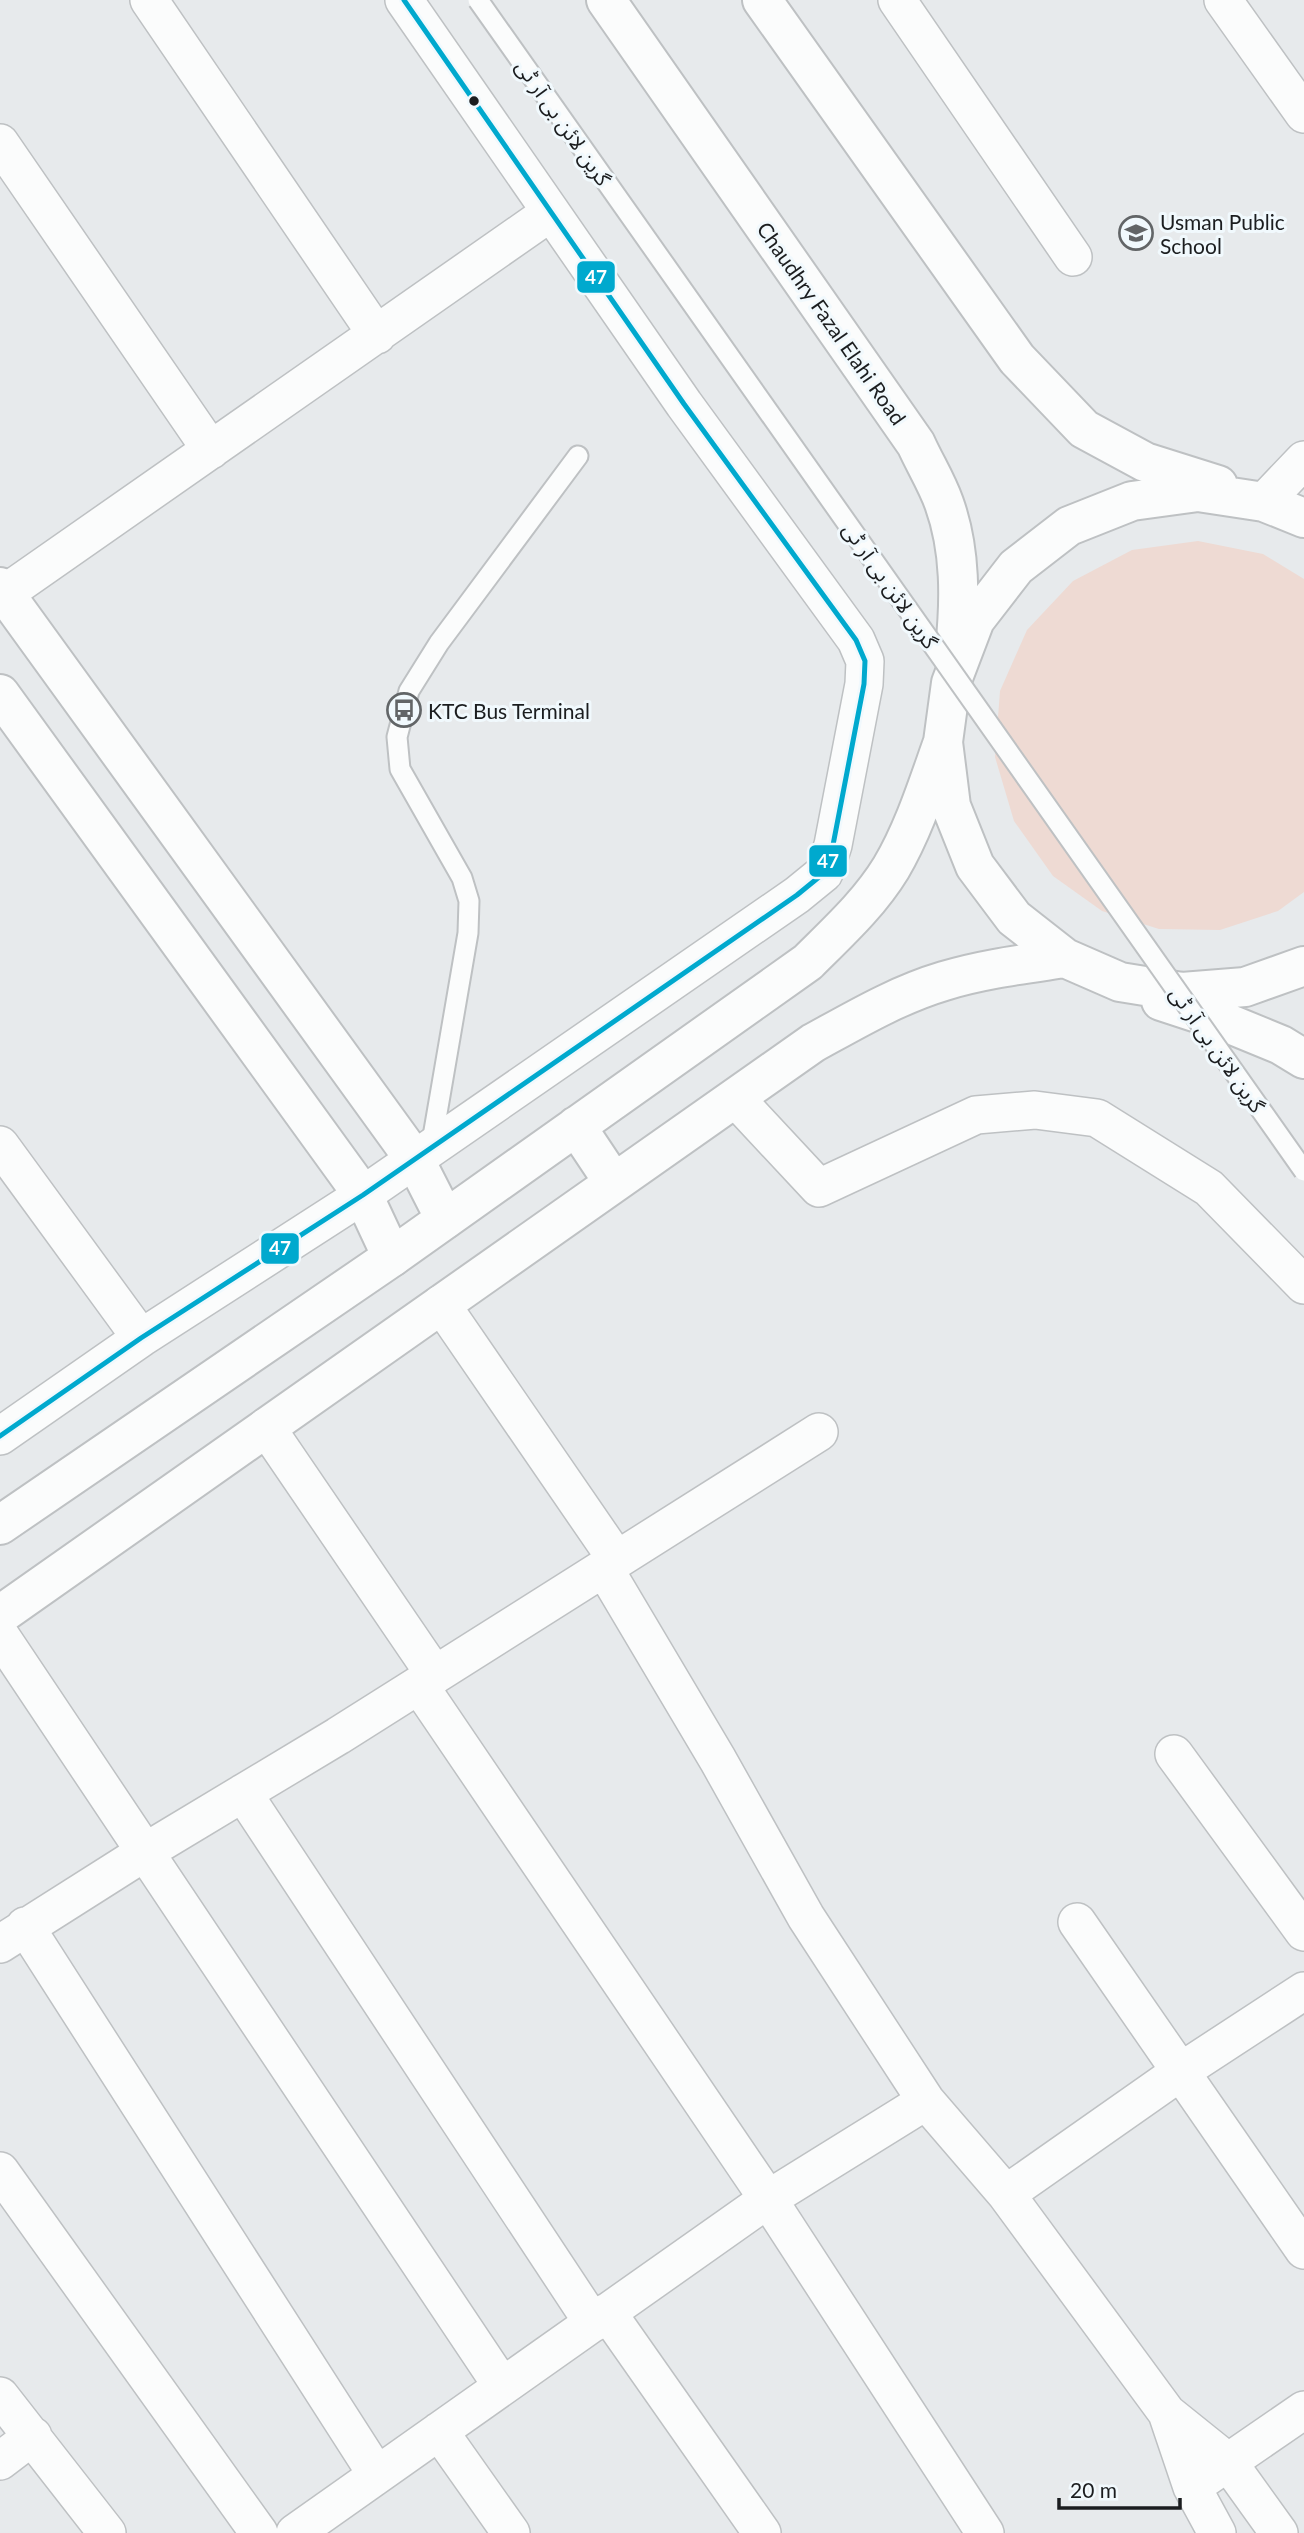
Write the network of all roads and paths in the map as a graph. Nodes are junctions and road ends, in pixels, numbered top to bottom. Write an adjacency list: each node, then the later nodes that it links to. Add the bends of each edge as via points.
1 (149, 0): 12 (street)
2 (404, 0): 10 (street)
3 (478, 0): 29 (lane, گرین لائن بی آر ٹی, bridge)
4 (606, 0): 18 (main road, Chaudhry Fazal Elahi Road, via 916,444 945,504 958,565)
5 (762, 0): 16 (main road, via 1017,359 1084,429 1145,462)
6 (897, 0): 11 (street)
7 (1223, 0): 8 (street)
8 (1304, 114)
9 (0, 143): 13 (street)
10 (551, 212): 12 (street); 28 (street, via 856,640 865,661 864,684 834,845 824,873)
11 (1073, 257)
12 (377, 335): 13 (street)
13 (211, 450): 17 (street)
14 (578, 456): 28 (lane, via 439,643 409,691 397,737 400,769 462,878 469,901 468,933)
15 (1304, 460): 16 (street)
16 (1292, 511): 18 (main road, via 1198,492 1132,501 1069,526 1016,567 975,620)
17 (2, 590): 28 (main road)
18 (951, 683): 20 (main road)
19 (0, 694): 31 (main road)
20 (943, 742): 21 (main road, via 951,806 975,866 1014,918); 26 (main road, via 919,810 891,867 858,912 808,962)
21 (1065, 958): 23 (main road); 25 (main road, via 943,981 877,1007 813,1043)
22 (1304, 966): 23 (main road, via 1245,987 1182,992)
23 (1120, 982): 24 (main road, via 1168,1005 1225,1022)
24 (1304, 1059)
25 (735, 1098): 30 (main road); 34 (street, via 819,1188 976,1115 1035,1110 1097,1118 1209,1188)
26 (576, 1126): 30 (main road); 32 (main road)
27 (0, 1145): 36 (street)
28 (423, 1155): 31 (street); 32 (main road)
29 (1304, 1171)
30 (614, 1183): 35 (main road)
31 (363, 1195): 33 (main road); 36 (street)
32 (445, 1219): 33 (main road)
33 (391, 1256): 40 (main road)
34 (1304, 1285)
35 (441, 1304): 37 (main road); 41 (street)
36 (141, 1338): 39 (street)
37 (266, 1427): 42 (main road); 44 (street)
38 (819, 1432): 41 (street)
39 (0, 1436)
40 (0, 1525)
41 (610, 1564): 44 (street); 53 (street, via 806,1917)
42 (0, 1615)
43 (0, 1635): 47 (street)
44 (427, 1680): 46 (street); 56 (street)
45 (1174, 1754): 49 (street)
46 (243, 1793): 47 (street); 58 (street)
47 (145, 1852): 50 (street); 59 (street)
48 (1077, 1922): 52 (street)
49 (1304, 1932)
50 (12, 1935): 67 (street)
51 (1304, 1991): 52 (street)
52 (1180, 2072): 55 (street); 57 (street)
53 (926, 2101): 55 (street); 56 (street)
54 (0, 2171): 71 (street)
55 (1006, 2194): 62 (street)
56 (768, 2199): 58 (street); 75 (street)
57 (1304, 2250)
58 (600, 2318): 59 (street); 74 (street)
59 (502, 2386): 63 (street)
60 (0, 2396): 64 (street)
61 (1304, 2410): 66 (street)
62 (1167, 2413): 66 (street); 68 (street)
63 (439, 2431): 67 (street); 73 (street)
64 (33, 2436): 65 (street); 70 (street)
65 (0, 2461)
66 (1228, 2462): 68 (street); 69 (street)
67 (377, 2475): 72 (street)
68 (1192, 2487): 76 (street)
69 (1265, 2528)
70 (107, 2533)
71 (259, 2533)
72 (295, 2533)
73 (511, 2533)
74 (762, 2533)
75 (985, 2533)
76 (1217, 2533)

